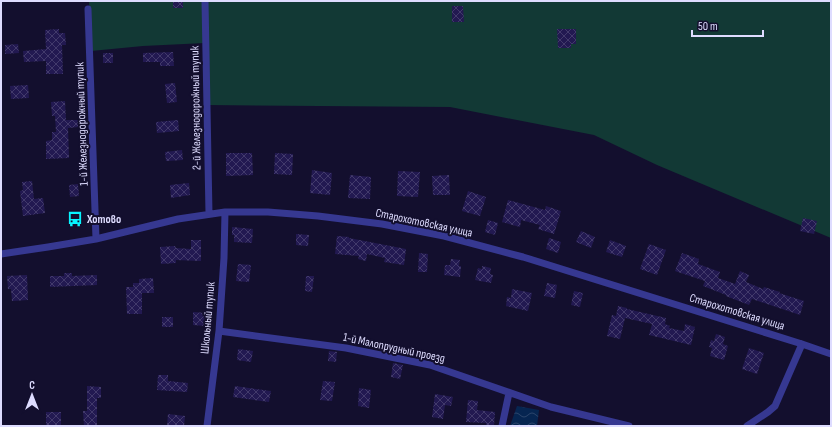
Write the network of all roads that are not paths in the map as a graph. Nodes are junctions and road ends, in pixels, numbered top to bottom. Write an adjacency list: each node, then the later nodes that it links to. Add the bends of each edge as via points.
1 (205, 1): 4 (street, 2-й Железнодорожный тупик)
2 (88, 8): 5 (street, 1-й Железнодорожный тупик)
3 (225, 212): 4 (street, Старохотовская улица); 7 (street, Школьный тупик); 8 (street, Старохотовская улица, via 318,216 382,224 444,236 524,257)
4 (209, 214): 5 (street, Старохотовская улица)
5 (96, 239): 6 (street, Старохотовская улица)
6 (1, 254)
7 (219, 330): 10 (street, 1-й Малопрудный проезд, via 346,348 430,365); 11 (street, Школьный тупик)
8 (802, 344): 9 (street, Старохотовская улица); 14 (street, via 775,406)
9 (831, 354)
10 (509, 393): 12 (street); 13 (street, 1-й Малопрудный проезд, via 551,407)
11 (207, 426)
12 (502, 426)
13 (629, 426)
14 (747, 426)

